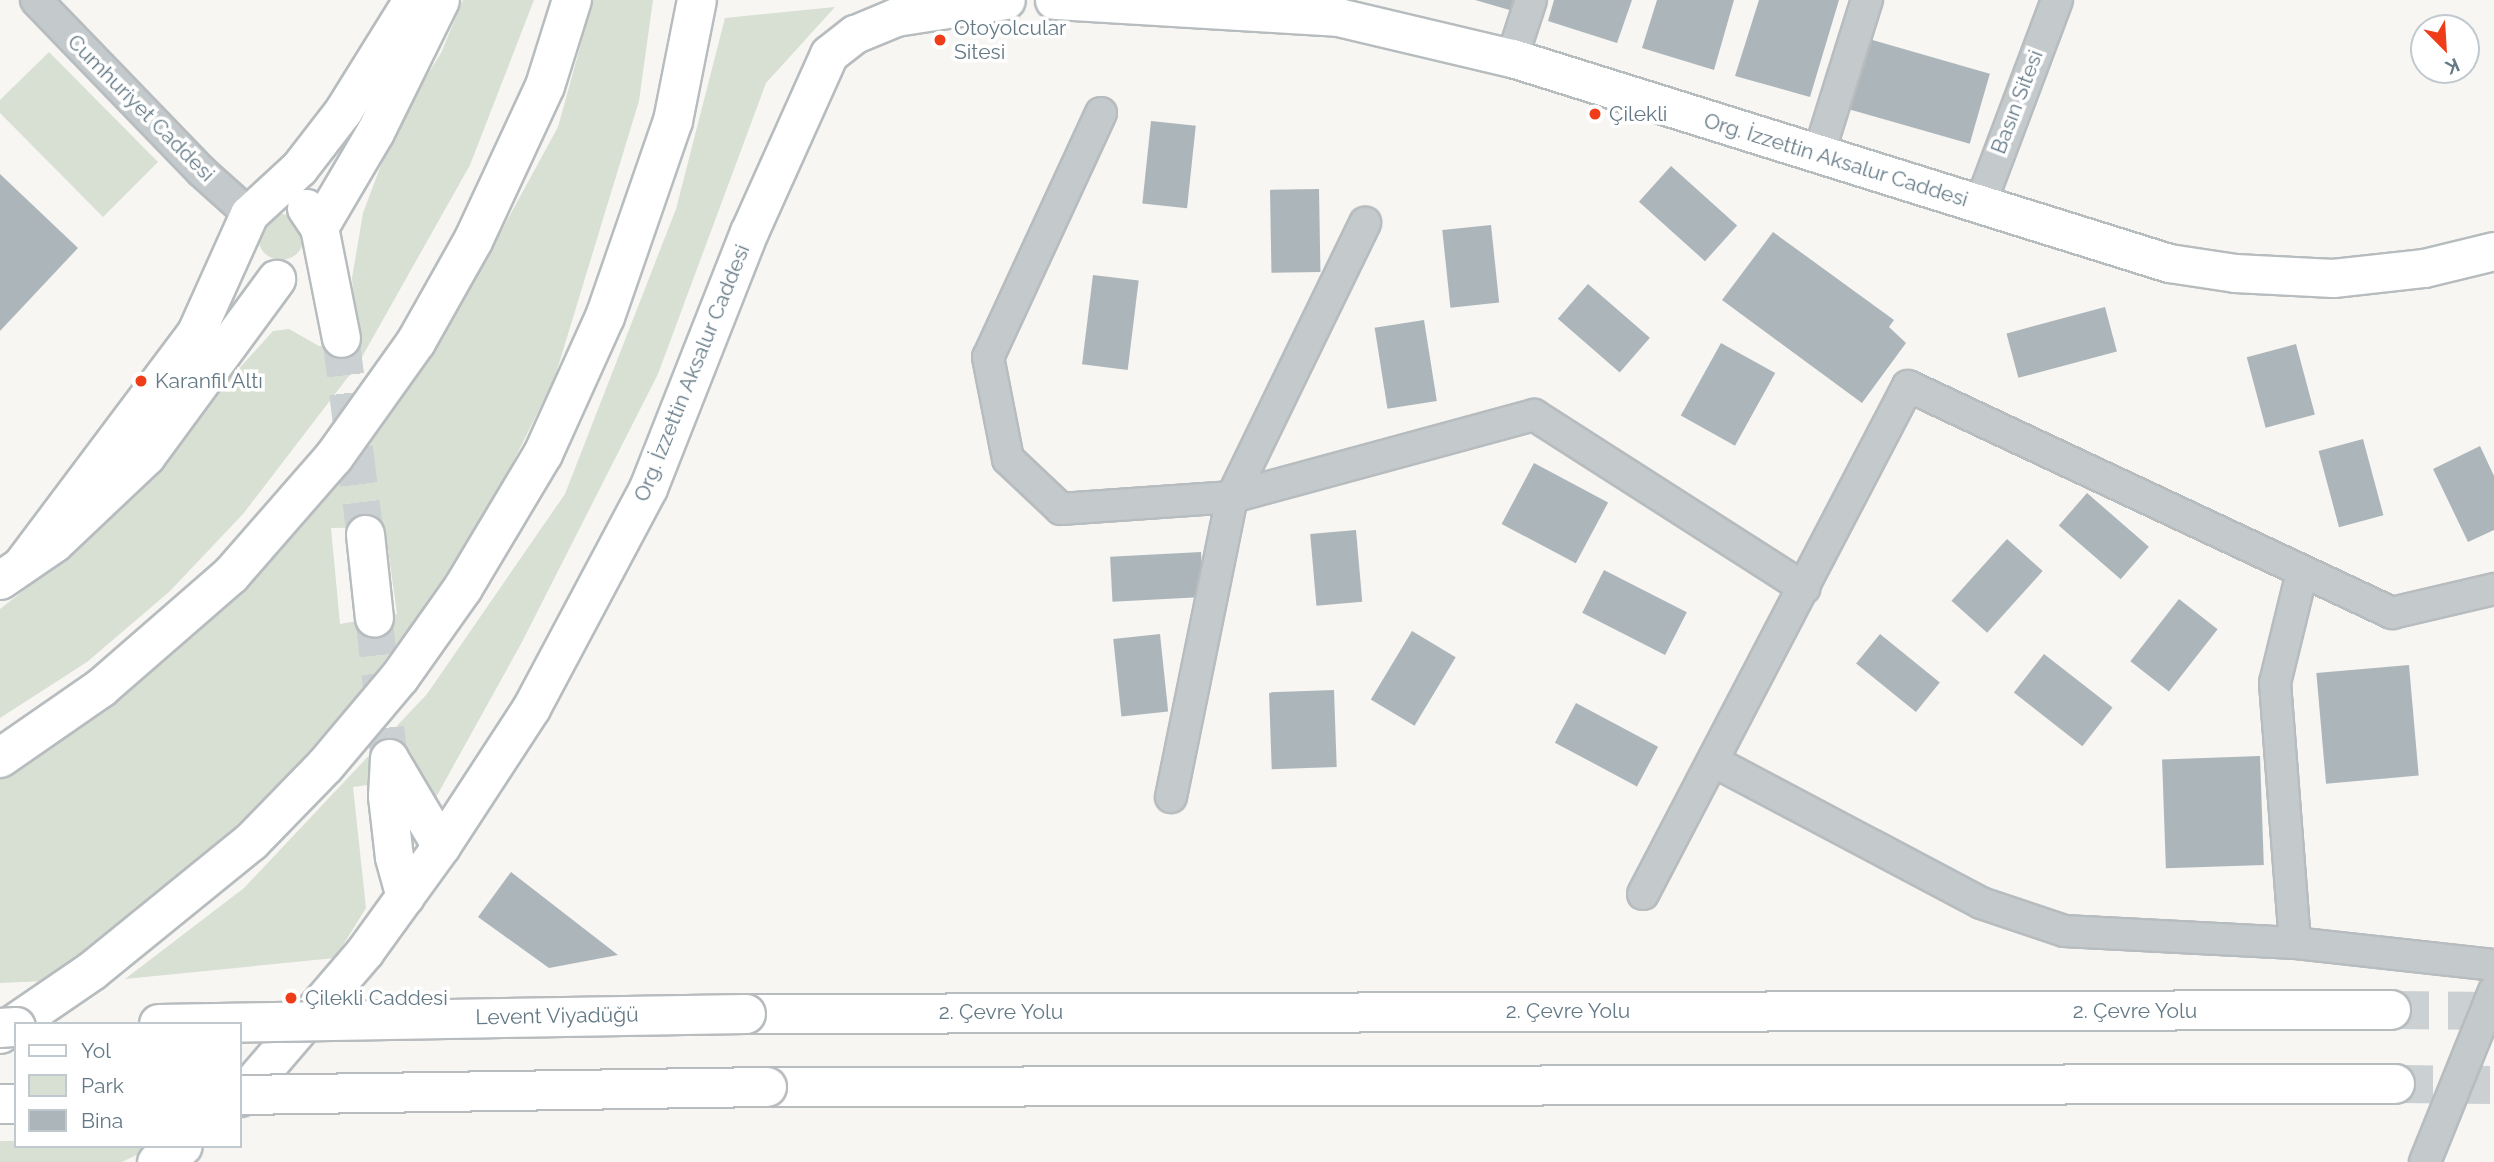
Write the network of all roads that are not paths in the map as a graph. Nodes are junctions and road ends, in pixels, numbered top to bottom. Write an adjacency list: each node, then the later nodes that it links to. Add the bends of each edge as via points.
1 (36, 0): 17 (street, Cumhuriyet Caddesi, via 201,171)
2 (412, 0): 17 (main road, via 343,111)
3 (440, 0): 19 (main road)
4 (572, 0): 29 (highway, via 545,86 474,241 416,342 334,457 222,583 101,688)
5 (697, 0): 40 (highway, via 673,121 606,317 543,454 463,588 400,677 325,766 251,842 103,963)
6 (1006, 0): 11 (main road, Org. İzzettin Aksalur Caddesi)
7 (1054, 0): 12 (main road, Org. İzzettin Aksalur Caddesi)
8 (1531, 0): 13 (street)
9 (1867, 0): 15 (street)
10 (2056, 0): 16 (street, Basın Sitesi)
11 (964, 2): 32 (main road, Org. İzzettin Aksalur Caddesi, via 896,17 855,34 829,54 749,232 648,488 531,708)
12 (1341, 8): 13 (main road, Org. İzzettin Aksalur Caddesi)
13 (1512, 58): 15 (main road, Org. İzzettin Aksalur Caddesi)
14 (1101, 113): 22 (street, via 988,357 1008,459 1061,509)
15 (1818, 156): 16 (main road, Org. İzzettin Aksalur Caddesi)
16 (1980, 205): 20 (main road, Org. İzzettin Aksalur Caddesi, via 2169,263 2235,273 2333,278 2377,275)
17 (253, 217): 19 (main road, via 293,201 313,216); 21 (main road, via 247,260); 24 (main road, via 196,332)
18 (1365, 223): 22 (street)
19 (320, 233): 21 (main road, via 312,263); 21 (main road, via 340,328 320,297)
20 (2494, 251)
21 (284, 278): 24 (main road, via 146,456 54,543)
22 (1232, 497): 26 (street, via 1534,415); 31 (street)
23 (365, 534): 28 (main road)
24 (11, 571)
25 (2302, 572): 26 (street, via 1908,386); 27 (street, via 2392,612); 35 (street, via 2276,682)
26 (1804, 588): 30 (street)
27 (2494, 589)
28 (374, 618)
29 (0, 758)
30 (1713, 761): 33 (street); 35 (street, via 1980,904 2063,931)
31 (1171, 797)
32 (441, 846): 34 (main road, Org. İzzettin Aksalur Caddesi); 34 (main road, via 389,758 387,796 394,857)
33 (1643, 894)
34 (405, 897): 43 (main road, Org. İzzettin Aksalur Caddesi, via 365,951)
35 (2295, 943): 36 (street)
36 (2494, 965)
37 (2494, 991): 49 (street)
38 (2391, 1010): 39 (highway, 2. Çevre Yolu)
39 (746, 1014): 41 (highway, Levent Viyadüğü, bridge)
40 (17, 1022)
41 (242, 1023)
42 (2395, 1084): 44 (highway, bridge, via 767,1087)
43 (242, 1094)
44 (242, 1096)
45 (180, 1148): 47 (main road)
46 (197, 1148): 48 (main road)
47 (156, 1162)
48 (186, 1162)
49 (2425, 1162)

